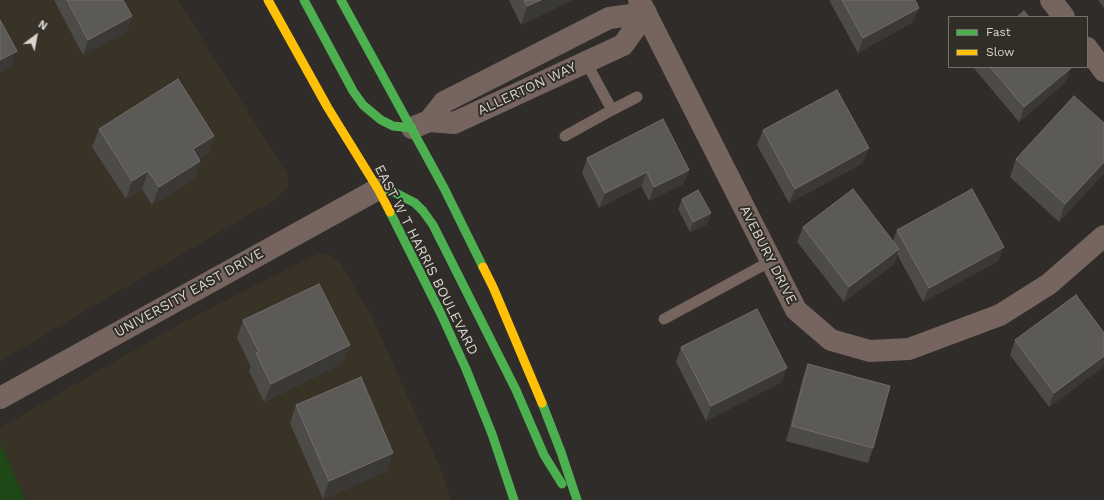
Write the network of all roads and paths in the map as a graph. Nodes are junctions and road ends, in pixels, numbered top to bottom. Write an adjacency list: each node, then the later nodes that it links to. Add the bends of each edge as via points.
1 (268, 0): 14 (main road, EAST W T HARRIS BOULEVARD, via 328,108)
2 (304, 0): 12 (main road, via 363,105 393,126)
3 (341, 0): 12 (main road)
4 (1051, 0): 6 (street)
5 (642, 7): 8 (street, ALLERTON WAY, via 623,46); 12 (street, ALLERTON WAY, via 609,18 444,102); 16 (street, AVEBURY DRIVE)
6 (1063, 16)
7 (1088, 49): 9 (street)
8 (586, 62): 11 (lane); 12 (street, ALLERTON WAY, via 454,123)
9 (1104, 71)
10 (636, 97): 11 (lane)
11 (612, 110): 13 (lane)
12 (420, 124): 21 (main road, via 444,188 493,287 535,384)
13 (565, 136)
14 (378, 189): 18 (street, UNIVERSITY EAST DRIVE); 19 (main road, EAST W T HARRIS BOULEVARD, via 466,369 492,434); 20 (main road, via 394,192 415,204 424,211 433,225 516,390 544,455)
15 (1104, 236): 16 (street, AVEBURY DRIVE, via 1049,284 1000,315 908,349 870,351 831,340 796,310)
16 (771, 261): 17 (lane)
17 (664, 319)
18 (0, 398)
19 (514, 500)
20 (572, 500)
21 (577, 500)

